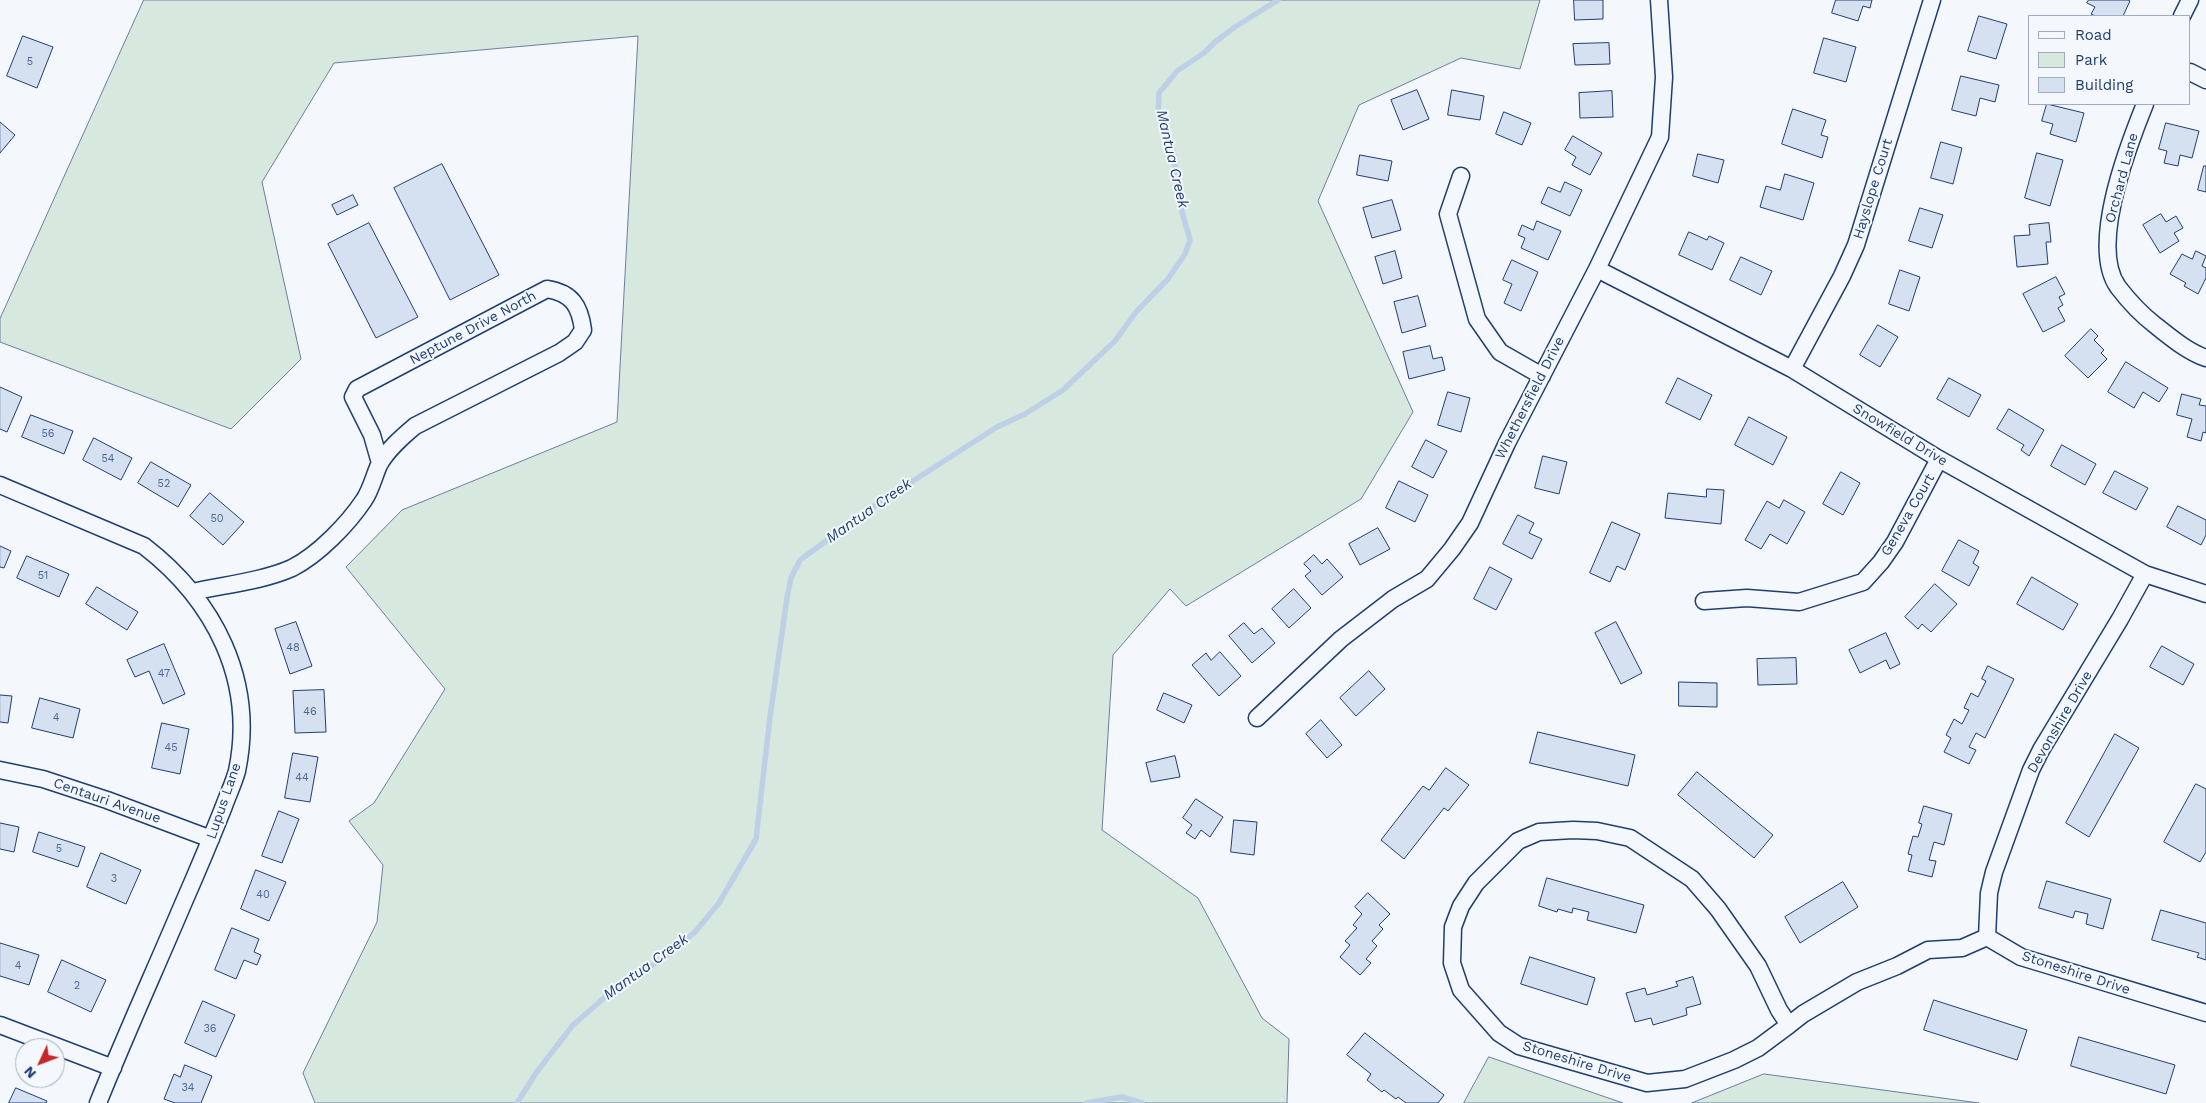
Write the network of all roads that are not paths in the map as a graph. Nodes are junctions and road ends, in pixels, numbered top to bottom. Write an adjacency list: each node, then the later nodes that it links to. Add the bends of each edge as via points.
1 (1659, 0): 9 (street, Whethersfield Drive, via 1664,77 1660,137)
2 (1932, 0): 11 (street, Hayslope Court, via 1856,244)
3 (2190, 0): 4 (street)
4 (2182, 15)
5 (2191, 72): 6 (street)
6 (2206, 80)
7 (2145, 105): 10 (street, Orchard Lane, via 2111,211 2107,243 2109,266 2117,286 2148,319 2170,337)
8 (1461, 176): 12 (street, via 1448,214 1477,319 1500,352)
9 (1597, 269): 11 (street, Snowfield Drive); 12 (street, Whethersfield Drive)
10 (2206, 358)
11 (1792, 370): 13 (street, Snowfield Drive)
12 (1542, 376): 20 (street, Whethersfield Drive, via 1470,523 1452,549 1426,579 1393,599 1341,639)
13 (1939, 459): 16 (street, Snowfield Drive); 19 (street, Geneva Court, via 1895,542 1863,582 1799,602 1747,598)
14 (380, 463): 14 (street, Neptune Drive North, via 415,426 575,342 583,330 582,318 572,300 562,292 547,289 357,389 353,397 372,435); 17 (street, Neptune Drive North, via 365,499 312,556 275,574)
15 (0, 485): 17 (street, Lupus Lane, via 144,546 178,574)
16 (2145, 574): 18 (street, Snowfield Drive); 23 (street, Devonshire Drive, via 2031,770 1994,872)
17 (192, 592): 22 (street, Lupus Lane, via 227,650 234,670 241,716 237,772)
18 (2206, 594)
19 (1704, 601)
20 (1257, 718)
21 (0, 770): 22 (street, Centauri Avenue, via 81,791)
22 (211, 839): 27 (street, Lupus Lane)
23 (1987, 937): 24 (street, Stoneshire Drive, via 2021,957); 26 (street, Stoneshire Drive, via 1962,948 1928,950 1857,982)
24 (2206, 1013)
25 (0, 1025): 27 (street)
26 (1789, 1025): 26 (street, Stoneshire Drive, via 1758,1048 1734,1060 1685,1079 1647,1083 1519,1046 1499,1032 1461,990 1452,963 1453,927 1461,906 1476,883 1518,841 1539,832 1573,830 1630,838 1692,879 1718,909 1758,966 1778,1010)
27 (113, 1068): 28 (street, Lupus Lane)
28 (98, 1103)

